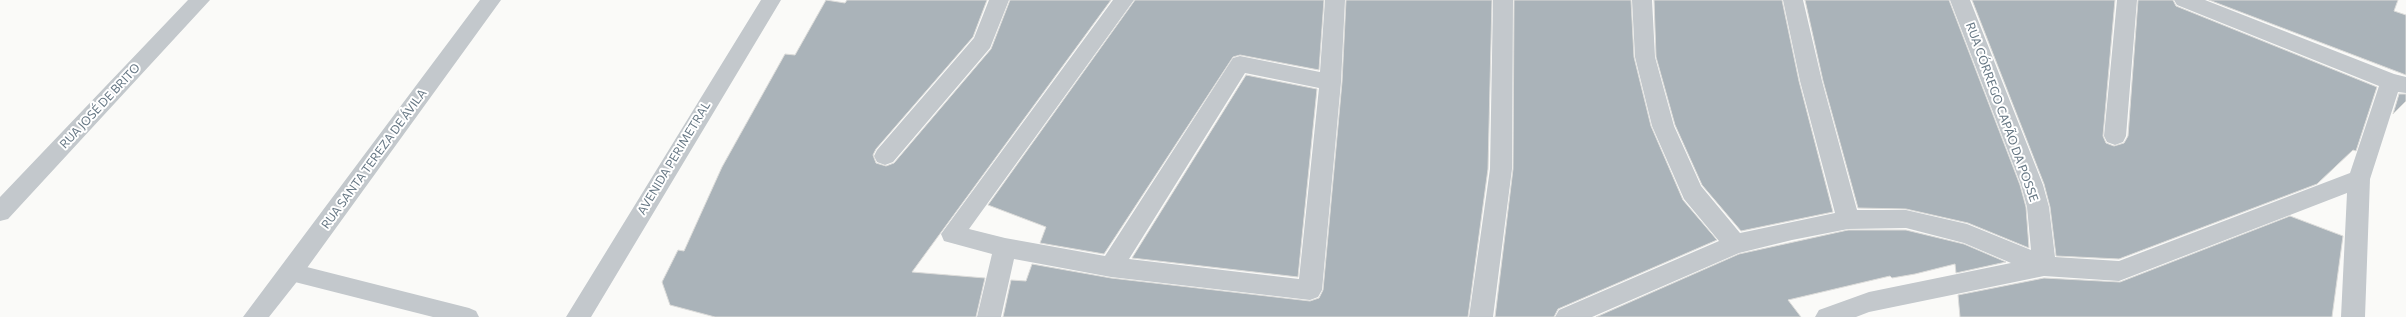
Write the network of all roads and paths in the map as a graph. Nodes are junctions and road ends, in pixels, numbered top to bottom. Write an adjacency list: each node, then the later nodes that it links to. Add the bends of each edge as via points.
1 (200, 0): 18 (street, RUA JOSÉ DE BRITO)
2 (491, 0): 24 (street, RUA SANTA TEREZA DE ÁVILA)
3 (771, 0): 27 (street, AVENIDA PERIMETRAL)
4 (999, 0): 16 (street, via 983,42)
5 (1124, 0): 21 (street, via 952,234)
6 (1336, 0): 13 (street)
7 (1503, 0): 29 (street, via 1501,169)
8 (1642, 0): 20 (street, via 1645,57 1663,126 1692,192)
9 (1792, 0): 19 (street)
10 (1960, 0): 22 (street, RUA CÓRREGO CAPÃO DA POSSE, via 2032,185 2038,207)
11 (2127, 0): 15 (street)
12 (2184, 0): 14 (street)
13 (1330, 82): 23 (street, via 1240,64); 23 (street, via 1310,290)
14 (2399, 84): 17 (street)
15 (2115, 136)
16 (885, 156)
17 (2358, 179): 22 (street, via 2119,271); 32 (street)
18 (0, 212)
19 (1848, 220): 20 (street); 22 (street, via 1906,219 1967,234)
20 (1735, 244): 30 (street)
21 (1005, 248): 23 (street); 28 (street)
22 (2044, 266): 31 (street, via 1869,302)
23 (1111, 267)
24 (291, 272): 25 (street, RUA SANTA TEREZA DE ÁVILA); 26 (lane)
25 (255, 317)
26 (468, 317)
27 (578, 317)
28 (989, 317)
29 (1481, 317)
30 (1567, 317)
31 (1827, 317)
32 (2353, 317)

